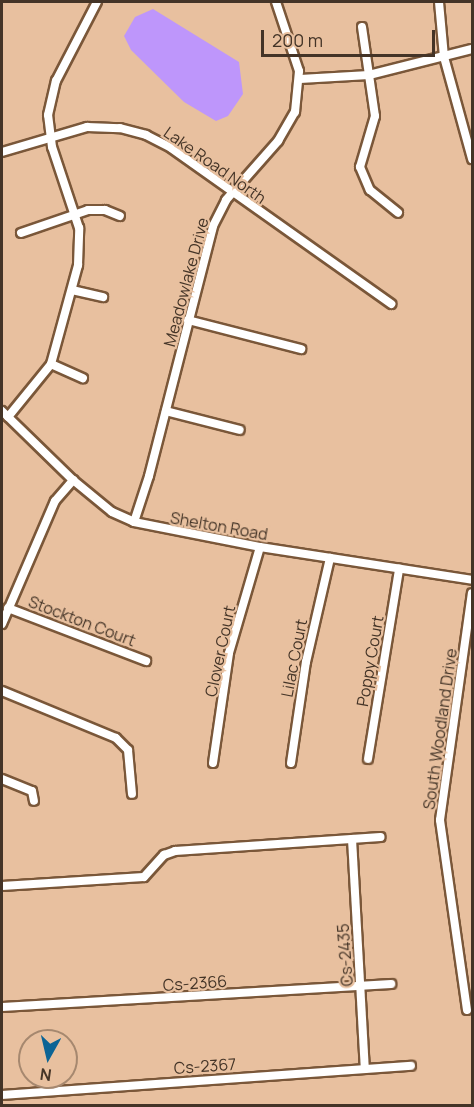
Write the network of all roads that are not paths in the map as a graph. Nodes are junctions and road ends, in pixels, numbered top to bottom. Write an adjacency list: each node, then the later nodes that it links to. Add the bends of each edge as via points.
1 (97, 2): 9 (street, via 53,88 48,115)
2 (276, 2): 8 (street, Meadowlake Drive)
3 (439, 2): 6 (street)
4 (362, 27): 7 (street)
5 (472, 49): 6 (street)
6 (444, 57): 7 (street); 11 (street)
7 (369, 75): 8 (street); 13 (street, via 375,116 360,167 370,190)
8 (300, 79): 12 (street, Meadowlake Drive, via 295,112 286,131)
9 (50, 136): 10 (street, Lake Road North); 12 (street, Lake Road North, via 87,127 137,132 171,148); 14 (street)
10 (2, 152)
11 (472, 159)
12 (231, 193): 19 (street, Lake Road North); 20 (street, Meadowlake Drive, via 209,236)
13 (398, 213)
14 (76, 214): 15 (street, via 97,210); 16 (street); 17 (street, via 80,250)
15 (120, 216)
16 (21, 233)
17 (72, 290): 18 (street); 22 (street)
18 (103, 297)
19 (391, 304)
20 (188, 320): 21 (street); 24 (street, Meadowlake Drive)
21 (301, 349)
22 (51, 364): 23 (street); 25 (street)
23 (83, 378)
24 (166, 411): 26 (street); 28 (street, Meadowlake Drive)
25 (5, 414): 27 (street, Shelton Road)
26 (240, 430)
27 (73, 480): 28 (street, Shelton Road, via 112,512); 34 (street, via 55,501)
28 (134, 522): 29 (street, Shelton Road)
29 (260, 547): 30 (street, Shelton Road); 39 (street, Clover Court, via 229,653)
30 (330, 558): 31 (street, Shelton Road); 40 (street, Lilac Court, via 306,662)
31 (399, 569): 32 (street, Shelton Road); 38 (street, Poppy Court)
32 (472, 580)
33 (472, 593): 50 (street, South Woodland Drive, via 440,820)
34 (8, 608): 35 (street); 36 (street, Stockton Court)
35 (2, 624)
36 (146, 661)
37 (2, 692): 42 (street, via 116,738 128,750)
38 (368, 759)
39 (213, 762)
40 (291, 764)
41 (2, 779): 43 (street, via 32,791)
42 (132, 794)
43 (34, 801)
44 (381, 837): 45 (street)
45 (352, 839): 46 (street, via 175,851 164,855 144,877); 48 (street, Cs-2435)
46 (2, 886)
47 (391, 984): 48 (street, Cs-2366)
48 (361, 986): 49 (street, Cs-2366); 52 (street, Cs-2435)
49 (2, 1007)
50 (467, 1010)
51 (411, 1066): 52 (street, Cs-2367)
52 (365, 1069): 53 (street, Cs-2367)
53 (2, 1095)

